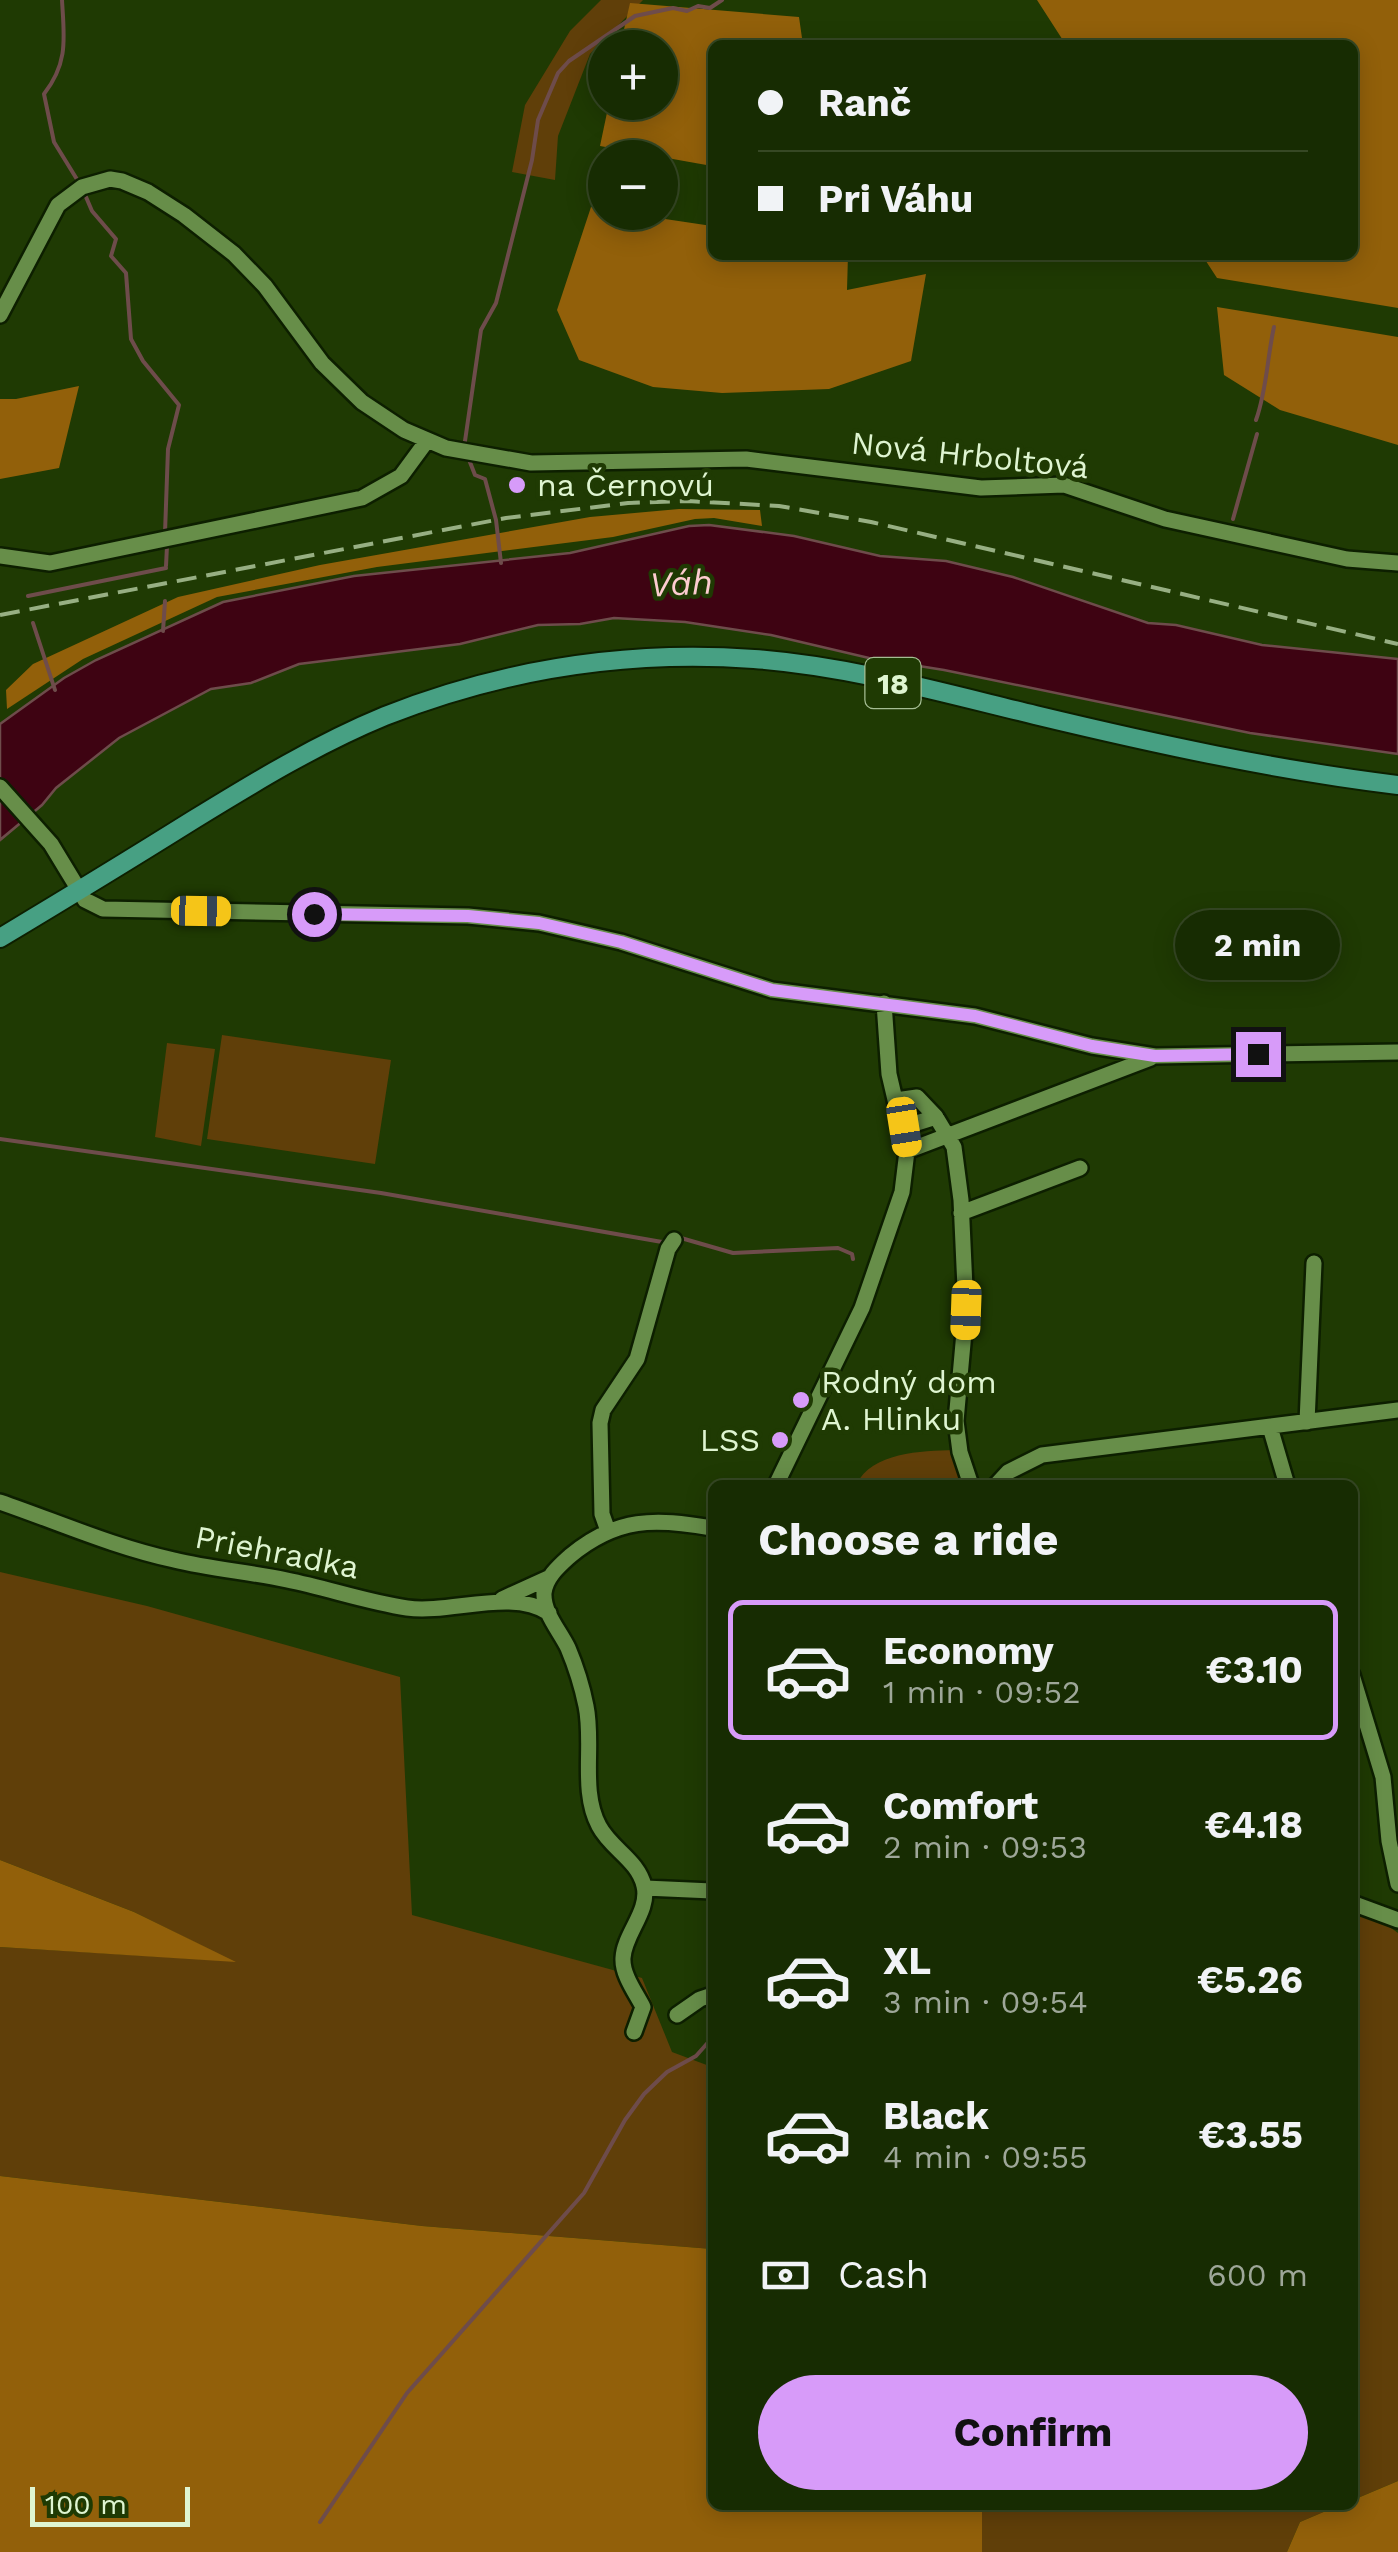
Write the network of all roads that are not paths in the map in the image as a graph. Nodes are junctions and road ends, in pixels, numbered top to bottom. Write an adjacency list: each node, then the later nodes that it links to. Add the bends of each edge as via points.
1 (0, 315): 2 (street, Nová Hrboltová, via 58,205 82,187 122,181 184,215 234,254 348,389)
2 (426, 442): 3 (street, via 400,476 362,498 50,563); 4 (street, Nová Hrboltová, via 530,464 746,459 982,488 1064,485 1184,524 1347,559)
3 (0, 556)
4 (1398, 563)
5 (1398, 785): 7 (main road, 18, via 1221,759 807,666 736,658 610,660 489,682 352,730)
6 (0, 786): 7 (street, via 51,844)
7 (79, 891): 8 (main road, 18); 9 (street, via 103,909 539,923 772,990)
8 (0, 938)
9 (884, 1003): 11 (street); 12 (street)
10 (1398, 1052): 11 (street)
11 (1155, 1056): 15 (street)
12 (896, 1100): 13 (street, via 916,1097); 14 (street)
13 (936, 1117): 14 (street); 15 (street)
14 (904, 1127): 16 (street)
15 (948, 1136): 16 (street); 18 (street)
16 (907, 1150): 24 (street, via 902,1192 862,1308)
17 (1080, 1168): 18 (street)
18 (962, 1213): 25 (street, via 966,1310 956,1421)
19 (674, 1240): 30 (street, via 638,1359 600,1423)
20 (1314, 1264): 22 (street)
21 (1398, 1410): 22 (street)
22 (1307, 1422): 23 (street)
23 (1270, 1427): 26 (street, via 1042,1455); 27 (street)
24 (778, 1480)
25 (970, 1480)
26 (1001, 1480)
27 (1286, 1480)
28 (0, 1502): 32 (street, Priehradka, via 174,1560 404,1607)
29 (708, 1527): 30 (street, via 673,1521)
30 (608, 1530): 31 (street)
31 (548, 1578): 32 (street); 33 (street)
32 (486, 1604): 33 (street, Priehradka, via 536,1604)
33 (549, 1614): 36 (street, via 586,1703 599,1827 634,1864)
34 (1358, 1695): 35 (street, via 1383,1777)
35 (1398, 1884)
36 (645, 1888): 37 (street); 42 (street, via 623,1959 643,2007)
37 (708, 1891)
38 (1358, 1905): 39 (street)
39 (1398, 1920)
40 (708, 1996): 41 (street)
41 (677, 2014)
42 (634, 2032)

